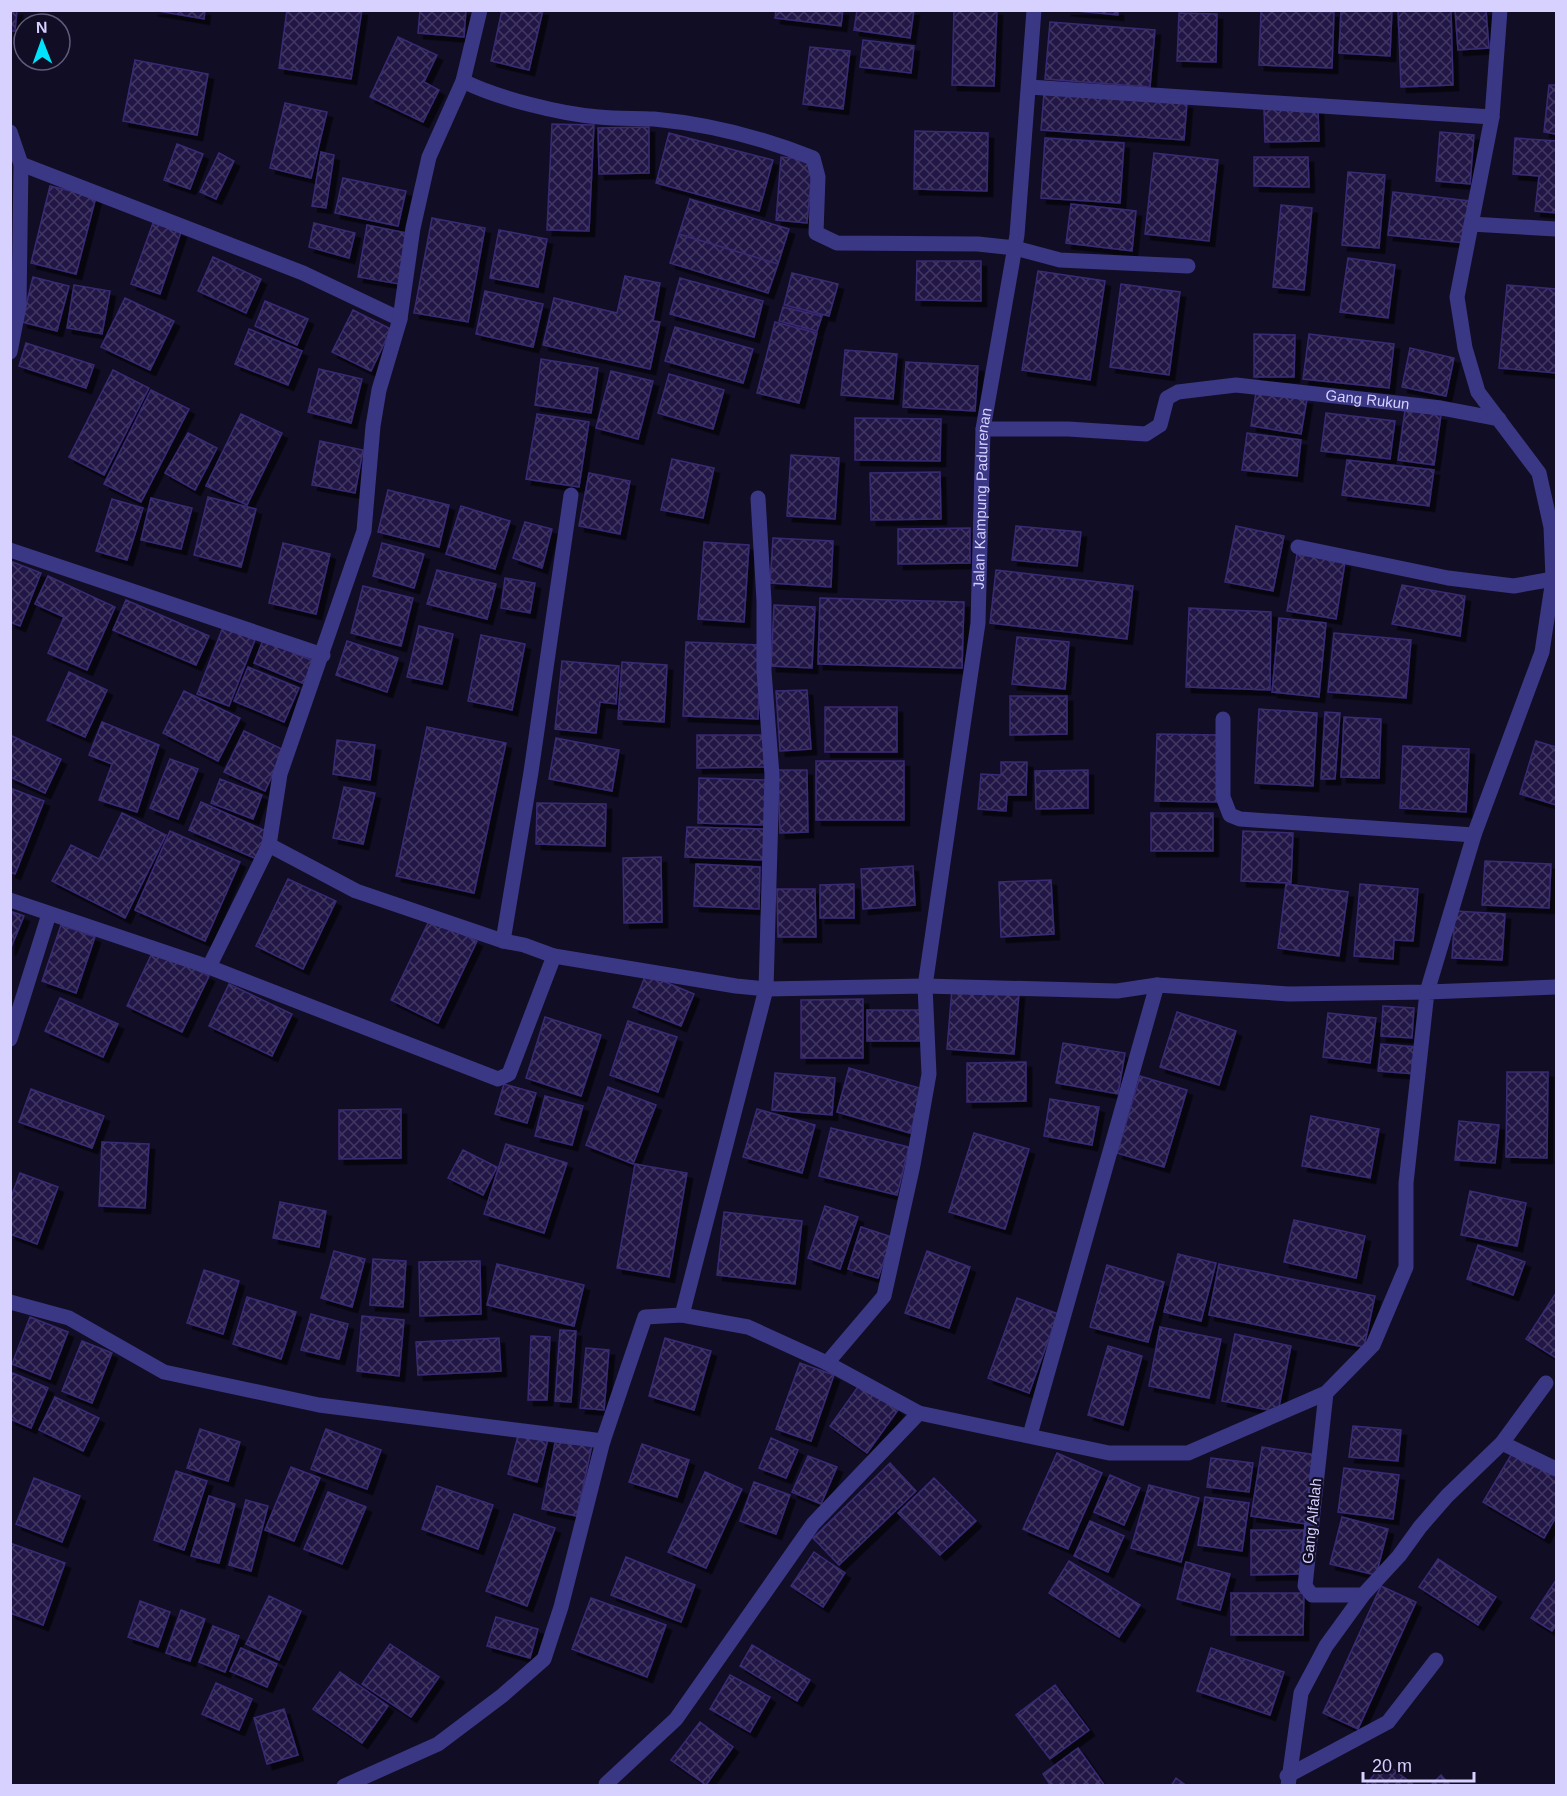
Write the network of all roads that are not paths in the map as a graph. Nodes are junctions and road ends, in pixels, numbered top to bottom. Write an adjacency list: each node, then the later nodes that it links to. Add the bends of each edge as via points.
1 (480, 10): 4 (street)
2 (1034, 10): 5 (street, Jalan Kampung Padurenan)
3 (1500, 10): 6 (street)
4 (463, 81): 11 (street, via 482,90 597,117 655,119 719,129 779,144 813,158 819,177 816,233 837,243); 13 (street, via 429,157 413,228)
5 (1029, 87): 6 (street); 11 (street, Jalan Kampung Padurenan)
6 (1492, 117): 9 (street)
7 (10, 132): 8 (street)
8 (21, 164): 13 (street, via 303,273); 14 (street, via 19,306)
9 (1470, 224): 10 (street); 15 (street, via 1457,297 1465,348 1478,392)
10 (1557, 229)
11 (1015, 248): 12 (street, via 1068,261); 16 (street, Jalan Kampung Padurenan)
12 (1188, 266)
13 (400, 319): 23 (street, via 373,426 364,531)
14 (10, 352)
15 (1498, 419): 16 (street, Gang Rukun, via 1441,408 1236,385 1178,392 1167,398 1160,425 1146,434); 21 (street, via 1539,473 1551,527)
16 (983, 429): 33 (street, Jalan Kampung Padurenan, via 978,623)
17 (571, 495): 29 (street)
18 (758, 498): 35 (street, via 772,775)
19 (1298, 547): 21 (street, via 1448,578 1514,586)
20 (10, 550): 23 (street)
21 (1553, 579): 22 (street)
22 (1549, 654): 25 (street)
23 (323, 655): 26 (street, via 280,774)
24 (1223, 719): 25 (street, via 1223,797 1230,814 1240,819)
25 (1474, 836): 36 (street)
26 (269, 845): 29 (street, via 356,891); 31 (street)
27 (10, 900): 28 (street)
28 (49, 914): 31 (street); 37 (street)
29 (503, 941): 30 (street)
30 (554, 956): 31 (street, via 509,1074 498,1079); 35 (street)
31 (209, 967)
32 (1157, 985): 33 (street, via 1117,991); 36 (street, via 1289,994); 44 (street)
33 (926, 986): 35 (street); 40 (street, Jalan Kampung Padurenan, via 929,1074 884,1296)
34 (1557, 987): 36 (street)
35 (766, 989): 39 (street)
36 (1427, 992): 42 (street, via 1406,1183 1406,1267 1373,1345)
37 (10, 1039)
38 (10, 1302): 45 (street, via 69,1318 175,1375 319,1405)
39 (682, 1315): 40 (street, via 748,1327); 45 (street, via 645,1317)
40 (827, 1362): 43 (street)
41 (1546, 1383): 46 (street)
42 (1326, 1393): 44 (street, via 1188,1453 1110,1453); 48 (street, Gang Alfalah, via 1305,1586 1312,1595)
43 (919, 1413): 44 (street); 51 (street, via 813,1524 676,1719)
44 (1030, 1435)
45 (603, 1442): 52 (street, via 544,1659 438,1744)
46 (1502, 1443): 47 (street); 48 (street, via 1447,1496)
47 (1557, 1469)
48 (1363, 1595): 50 (street, via 1326,1646 1301,1693)
49 (1436, 1660): 50 (street, via 1388,1722)
50 (1288, 1781)
51 (606, 1784)
52 (344, 1785)

